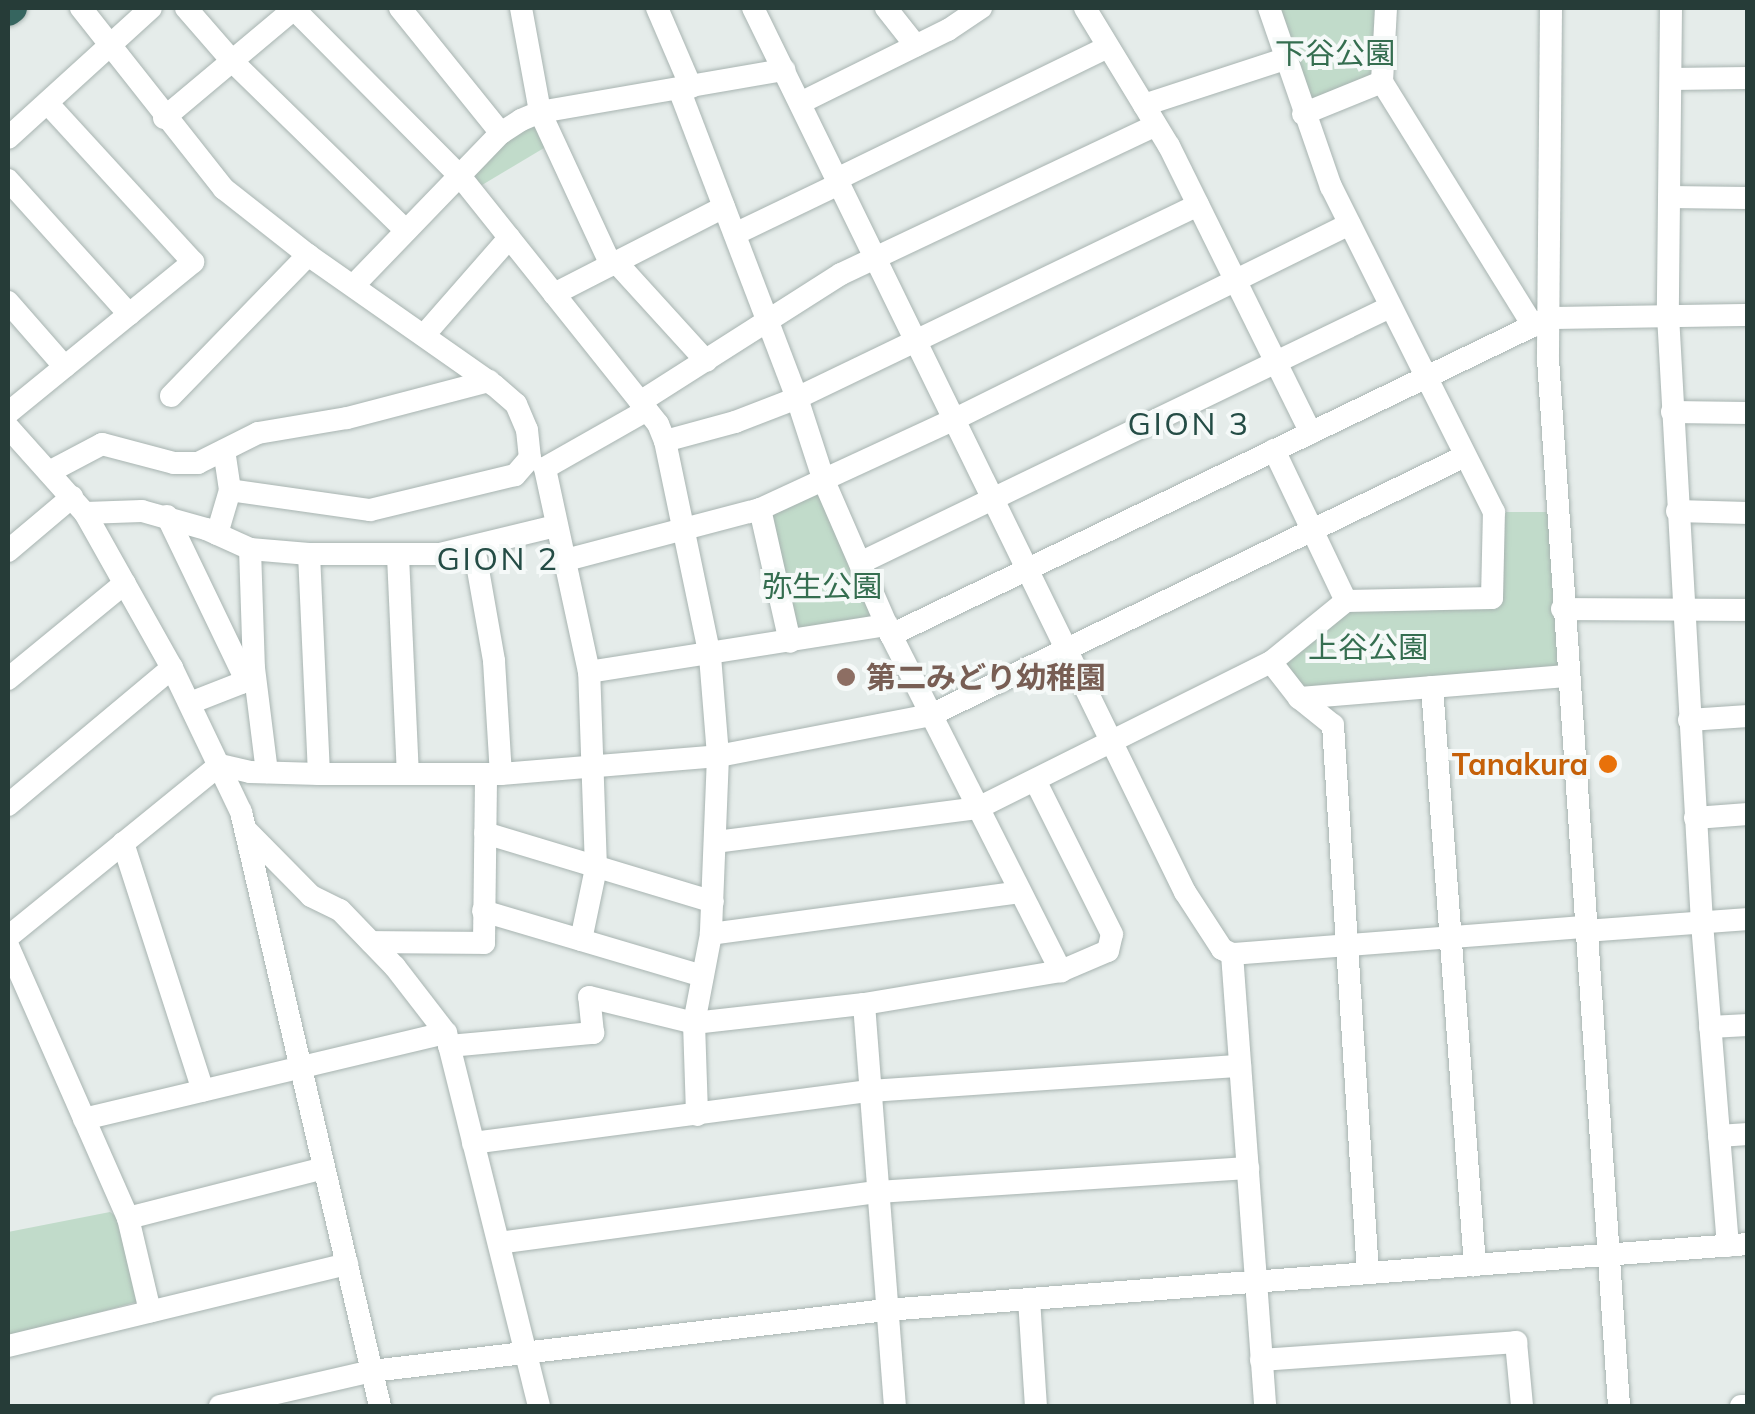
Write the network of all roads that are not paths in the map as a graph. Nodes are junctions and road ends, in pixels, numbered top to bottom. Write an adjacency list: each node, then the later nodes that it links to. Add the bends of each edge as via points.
1 (82, 8): 17 (street)
2 (152, 8): 17 (street)
3 (186, 8): 20 (street)
4 (294, 8): 20 (street); 34 (street)
5 (400, 8): 32 (street)
6 (521, 8): 28 (street)
7 (657, 8): 25 (street)
8 (753, 8): 21 (street)
9 (886, 8): 16 (street)
10 (981, 8): 16 (street)
11 (1085, 8): 18 (street)
12 (1269, 8): 19 (street)
13 (1386, 8): 24 (street)
14 (1551, 8): 57 (street)
15 (1672, 8): 23 (street)
16 (916, 46): 26 (street)
17 (111, 47): 27 (street); 31 (street)
18 (1108, 47): 30 (street); 36 (street)
19 (1285, 59): 29 (street); 30 (street)
20 (232, 61): 31 (street); 42 (street)
21 (784, 70): 25 (street); 26 (street)
22 (1748, 78): 23 (street)
23 (1670, 80): 37 (street)
24 (1382, 82): 29 (street); 57 (street)
25 (685, 88): 28 (street); 40 (street)
26 (800, 102): 36 (street)
27 (48, 104): 33 (street); 53 (street, via 193,262)
28 (540, 112): 32 (street); 47 (street)
29 (1303, 114): 41 (street)
30 (1150, 115): 39 (street); 46 (street)
31 (164, 118): 45 (street, via 224,189)
32 (501, 133): 34 (street)
33 (8, 138)
34 (460, 176): 42 (street); 44 (street)
35 (8, 180): 53 (street)
36 (838, 181): 43 (street); 46 (street)
37 (1669, 197): 38 (street); 55 (street)
38 (1748, 198)
39 (1198, 204): 48 (street); 59 (street)
40 (724, 207): 43 (street); 47 (street)
41 (1349, 224): 48 (street); 52 (street)
42 (406, 231): 49 (street)
43 (734, 234): 56 (street)
44 (509, 238): 50 (street); 58 (street)
45 (308, 255): 49 (street); 65 (street)
46 (876, 260): 56 (street); 59 (street)
47 (614, 264): 50 (street); 60 (street)
48 (1236, 280): 61 (street); 71 (street)
49 (354, 285): 58 (street)
50 (554, 294): 67 (street)
51 (8, 302): 62 (street)
52 (1390, 307): 61 (street); 63 (street)
53 (129, 314): 62 (street)
54 (1748, 314): 55 (street)
55 (1668, 315): 57 (street); 68 (street)
56 (767, 320): 60 (street); 66 (street)
57 (1541, 322): 63 (street); 101 (street)
58 (425, 334): 64 (street)
59 (916, 340): 66 (street); 71 (street)
60 (706, 361): 67 (street)
61 (1276, 362): 73 (street); 81 (street)
62 (65, 366): 70 (street)
63 (1424, 378): 73 (street); 77 (street)
64 (488, 381): 75 (street, via 258,433); 80 (street, via 516,404 527,430 530,458 514,475 370,510)
65 (172, 396)
66 (797, 398): 74 (street); 79 (street)
67 (644, 406): 74 (street); 87 (street, via 546,468)
68 (1672, 412): 69 (street); 84 (street)
69 (1748, 413)
70 (8, 414)
71 (955, 419): 79 (street); 81 (street)
72 (8, 427): 78 (street)
73 (1311, 433): 76 (street)
74 (665, 441): 89 (street)
75 (224, 450): 78 (street, via 198,463 174,463 102,444); 80 (street)
76 (1274, 450): 88 (street); 98 (street)
77 (1466, 456): 88 (street); 100 (street, via 1494,512 1492,598)
78 (49, 472): 82 (street)
79 (824, 481): 83 (street); 97 (street)
80 (230, 490): 90 (street)
81 (994, 498): 97 (street); 98 (street)
82 (79, 505): 86 (street); 93 (street); 99 (street)
83 (760, 509): 89 (street); 105 (street)
84 (1677, 511): 85 (street); 102 (street)
85 (1748, 513)
86 (167, 516): 90 (street); 111 (street)
87 (556, 526): 91 (street); 96 (street)
88 (1312, 530): 100 (street); 106 (street)
89 (684, 532): 96 (street); 107 (street)
90 (217, 534): 92 (street)
91 (474, 547): 95 (street); 129 (street, via 494,661)
92 (250, 549): 94 (street); 111 (street)
93 (8, 550)
94 (309, 554): 95 (street); 128 (street)
95 (398, 556): 127 (street)
96 (566, 560): 110 (street)
97 (860, 563): 104 (street)
98 (1028, 569): 104 (street); 106 (street)
99 (125, 583): 109 (street); 113 (street)
100 (1346, 601): 108 (street)
101 (1562, 609): 102 (street); 112 (street)
102 (1682, 610): 103 (street); 120 (street)
103 (1748, 610)
104 (889, 630): 105 (street); 118 (street)
105 (790, 642): 107 (street)
106 (1068, 649): 118 (street); 122 (street)
107 (710, 656): 110 (street); 123 (street)
108 (1271, 662): 116 (street); 122 (street)
109 (172, 668): 117 (street); 131 (street)
110 (589, 672): 125 (street)
111 (249, 673): 117 (street); 126 (street)
112 (1567, 676): 114 (street); 145 (street)
113 (8, 679)
114 (1432, 687): 115 (street); 148 (street)
115 (1332, 696): 116 (street); 121 (street)
116 (1299, 698): 121 (street)
117 (190, 703): 124 (street)
118 (931, 715): 123 (street); 132 (street)
119 (1748, 716): 120 (street)
120 (1688, 720): 134 (street)
121 (1333, 725): 151 (street)
122 (1113, 742): 130 (street); 153 (street, via 1185,892 1213,938)
123 (718, 756): 125 (street); 137 (street)
124 (220, 765): 126 (street); 135 (street); 138 (street)
125 (595, 766): 129 (street); 139 (street)
126 (267, 772): 128 (street)
127 (408, 772): 128 (street); 129 (street)
128 (319, 774)
129 (494, 774): 136 (street)
130 (1036, 780): 132 (street); 154 (street, via 1112,934 1108,951)
131 (8, 805)
132 (978, 808): 137 (street); 140 (street)
133 (1748, 814): 134 (street)
134 (1695, 818): 144 (street)
135 (244, 828): 150 (street, via 279,868 340,910); 161 (street)
136 (485, 833): 139 (street); 142 (street)
137 (716, 842): 141 (street)
138 (123, 843): 147 (street); 163 (street)
139 (596, 868): 141 (street); 149 (street)
140 (1020, 892): 146 (street); 154 (street)
141 (713, 902): 146 (street)
142 (483, 911): 149 (street); 150 (street, via 484,943)
143 (1748, 919): 144 (street)
144 (1702, 922): 145 (street); 159 (street)
145 (1586, 929): 148 (street); 176 (street)
146 (711, 934): 155 (street)
147 (8, 936)
148 (1451, 936): 151 (street); 178 (street)
149 (581, 940): 155 (street)
150 (371, 942): 160 (street)
151 (1344, 943): 153 (street); 179 (street)
152 (8, 946): 166 (street)
153 (1232, 954): 162 (street)
154 (1061, 971): 156 (street)
155 (704, 976): 157 (street)
156 (864, 1004): 157 (street); 164 (street)
157 (694, 1023): 160 (street, via 589,998 593,1033); 165 (street)
158 (1748, 1025): 159 (street)
159 (1710, 1027): 168 (street)
160 (448, 1040): 161 (street); 169 (street)
161 (300, 1066): 163 (street); 170 (street)
162 (1240, 1066): 164 (street); 171 (street)
163 (203, 1090): 166 (street)
164 (870, 1091): 165 (street); 172 (street)
165 (697, 1115): 169 (street)
166 (84, 1119): 173 (street)
167 (1748, 1134): 168 (street)
168 (1719, 1136): 175 (street)
169 (474, 1142): 174 (street)
170 (324, 1168): 173 (street); 177 (street)
171 (1248, 1168): 172 (street); 180 (street)
172 (877, 1192): 174 (street); 182 (street)
173 (128, 1218): 183 (street)
174 (498, 1243): 185 (street)
175 (1738, 1245): 176 (street)
176 (1610, 1255): 178 (street); 195 (street)
177 (347, 1264): 183 (street); 187 (street)
178 (1475, 1265): 179 (street)
179 (1368, 1273): 180 (street)
180 (1256, 1282): 181 (street); 186 (street)
181 (1029, 1299): 182 (street); 192 (street)
182 (886, 1310): 185 (street); 191 (street)
183 (150, 1311): 184 (street)
184 (8, 1346)
185 (526, 1352): 187 (street); 190 (street)
186 (1262, 1360): 193 (street); 194 (street, via 1516,1342)
187 (372, 1370): 188 (street); 189 (street)
188 (220, 1406)
189 (380, 1406)
190 (540, 1406)
191 (895, 1406)
192 (1036, 1406)
193 (1265, 1406)
194 (1522, 1406)
195 (1619, 1406)

